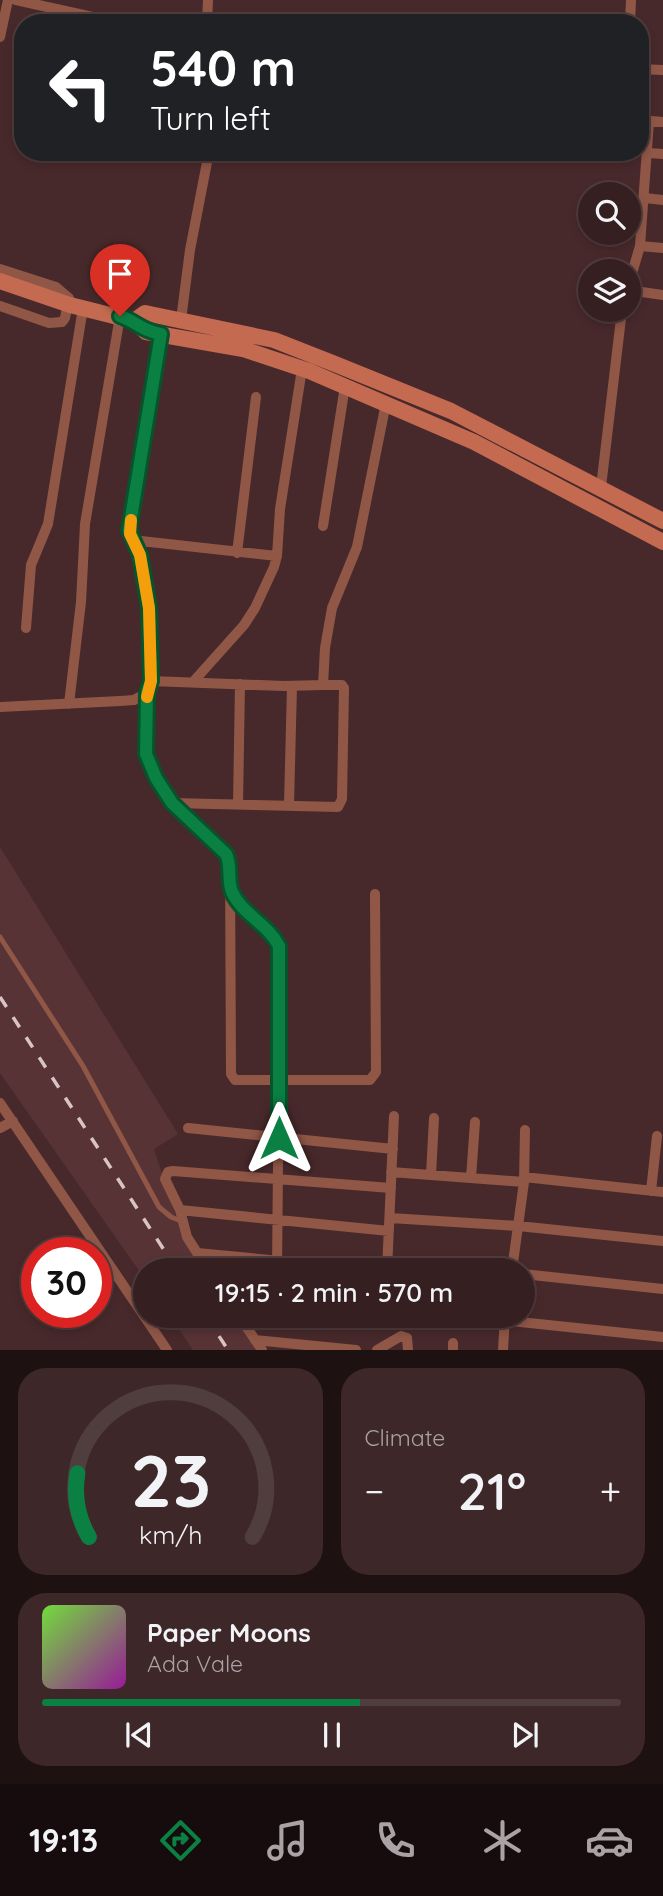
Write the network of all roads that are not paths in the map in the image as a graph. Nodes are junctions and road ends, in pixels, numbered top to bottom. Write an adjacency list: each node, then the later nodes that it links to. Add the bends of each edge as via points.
1 (8, 0): 4 (street)
2 (16, 0): 3 (street)
3 (79, 14)
4 (0, 37)
5 (649, 153): 6 (street)
6 (663, 154)
7 (207, 161): 21 (street)
8 (648, 161): 9 (street)
9 (645, 198): 10 (street); 11 (street)
10 (663, 200)
11 (640, 246): 12 (street); 13 (street)
12 (663, 248)
13 (636, 259)
14 (0, 269): 18 (street, via 56,287 69,298)
15 (0, 281): 18 (main road)
16 (641, 291): 17 (street)
17 (663, 295)
18 (70, 305): 19 (street, via 65,318 56,323); 20 (main road); 35 (street, via 48,524 31,565)
19 (0, 306)
20 (127, 318): 21 (main road, via 145,313); 23 (main road, via 146,332); 42 (street, via 85,524)
21 (181, 320): 28 (main road, via 274,340 335,363 451,411)
22 (621, 322): 28 (street)
23 (161, 334): 24 (main road, via 243,349); 31 (street, via 129,530)
24 (302, 369): 25 (main road); 34 (street)
25 (345, 386): 27 (main road); 30 (street)
26 (256, 397): 33 (street)
27 (386, 403): 32 (main road, via 474,442); 39 (street, via 358,547 332,608)
28 (601, 487): 29 (main road)
29 (663, 521)
30 (323, 526)
31 (132, 540): 33 (street); 36 (street, via 146,582)
32 (663, 541)
33 (237, 553): 34 (street)
34 (277, 556): 37 (street, via 244,625)
35 (26, 628)
36 (151, 681): 37 (street); 41 (street)
37 (193, 682): 38 (street)
38 (240, 684): 40 (street); 45 (street)
39 (323, 685): 40 (street); 46 (street, via 344,688 341,804)
40 (292, 686): 46 (street)
41 (147, 693): 42 (street, via 134,700); 44 (street, via 146,754)
42 (69, 704): 43 (street)
43 (0, 707)
44 (172, 803): 45 (street); 47 (street, via 226,854)
45 (237, 804): 46 (street)
46 (289, 806)
47 (231, 890): 50 (street, via 279,946); 50 (street, via 231,1074 240,1081)
48 (375, 894): 50 (street, via 376,1072 370,1080)
49 (0, 937): 69 (lane, via 83,1066 159,1207 170,1217)
50 (279, 1081): 60 (street)
51 (0, 1102): 54 (street)
52 (394, 1116): 61 (street)
53 (434, 1118): 63 (street)
54 (13, 1121): 56 (street); 88 (street)
55 (475, 1122): 64 (street)
56 (0, 1128)
57 (188, 1128): 60 (street)
58 (525, 1130): 66 (street)
59 (657, 1136): 68 (street)
60 (279, 1138): 61 (street); 65 (street)
61 (393, 1149): 62 (street)
62 (391, 1172): 63 (street); 67 (street)
63 (431, 1175): 64 (street)
64 (471, 1178): 66 (street)
65 (278, 1180): 67 (street); 69 (street, via 168,1172 166,1185); 71 (street)
66 (524, 1180): 68 (street); 72 (street)
67 (391, 1188): 70 (street)
68 (657, 1192)
69 (180, 1216): 71 (street); 75 (street)
70 (390, 1218): 72 (street); 73 (street)
71 (278, 1219): 73 (street); 78 (street)
72 (518, 1226): 74 (street); 80 (street)
73 (389, 1231): 79 (street)
74 (663, 1241)
75 (197, 1253): 76 (street); 77 (street)
76 (200, 1258)
77 (228, 1258)
78 (278, 1258)
79 (388, 1258)
80 (514, 1258)
81 (535, 1275): 82 (street)
82 (663, 1289)
83 (535, 1322): 86 (street)
84 (247, 1328): 87 (street)
85 (504, 1328): 92 (street)
86 (663, 1337)
87 (259, 1345): 89 (street)
88 (167, 1350)
89 (356, 1350)
90 (377, 1350): 91 (street, via 401,1336 407,1338)
91 (408, 1350)
92 (503, 1350)

